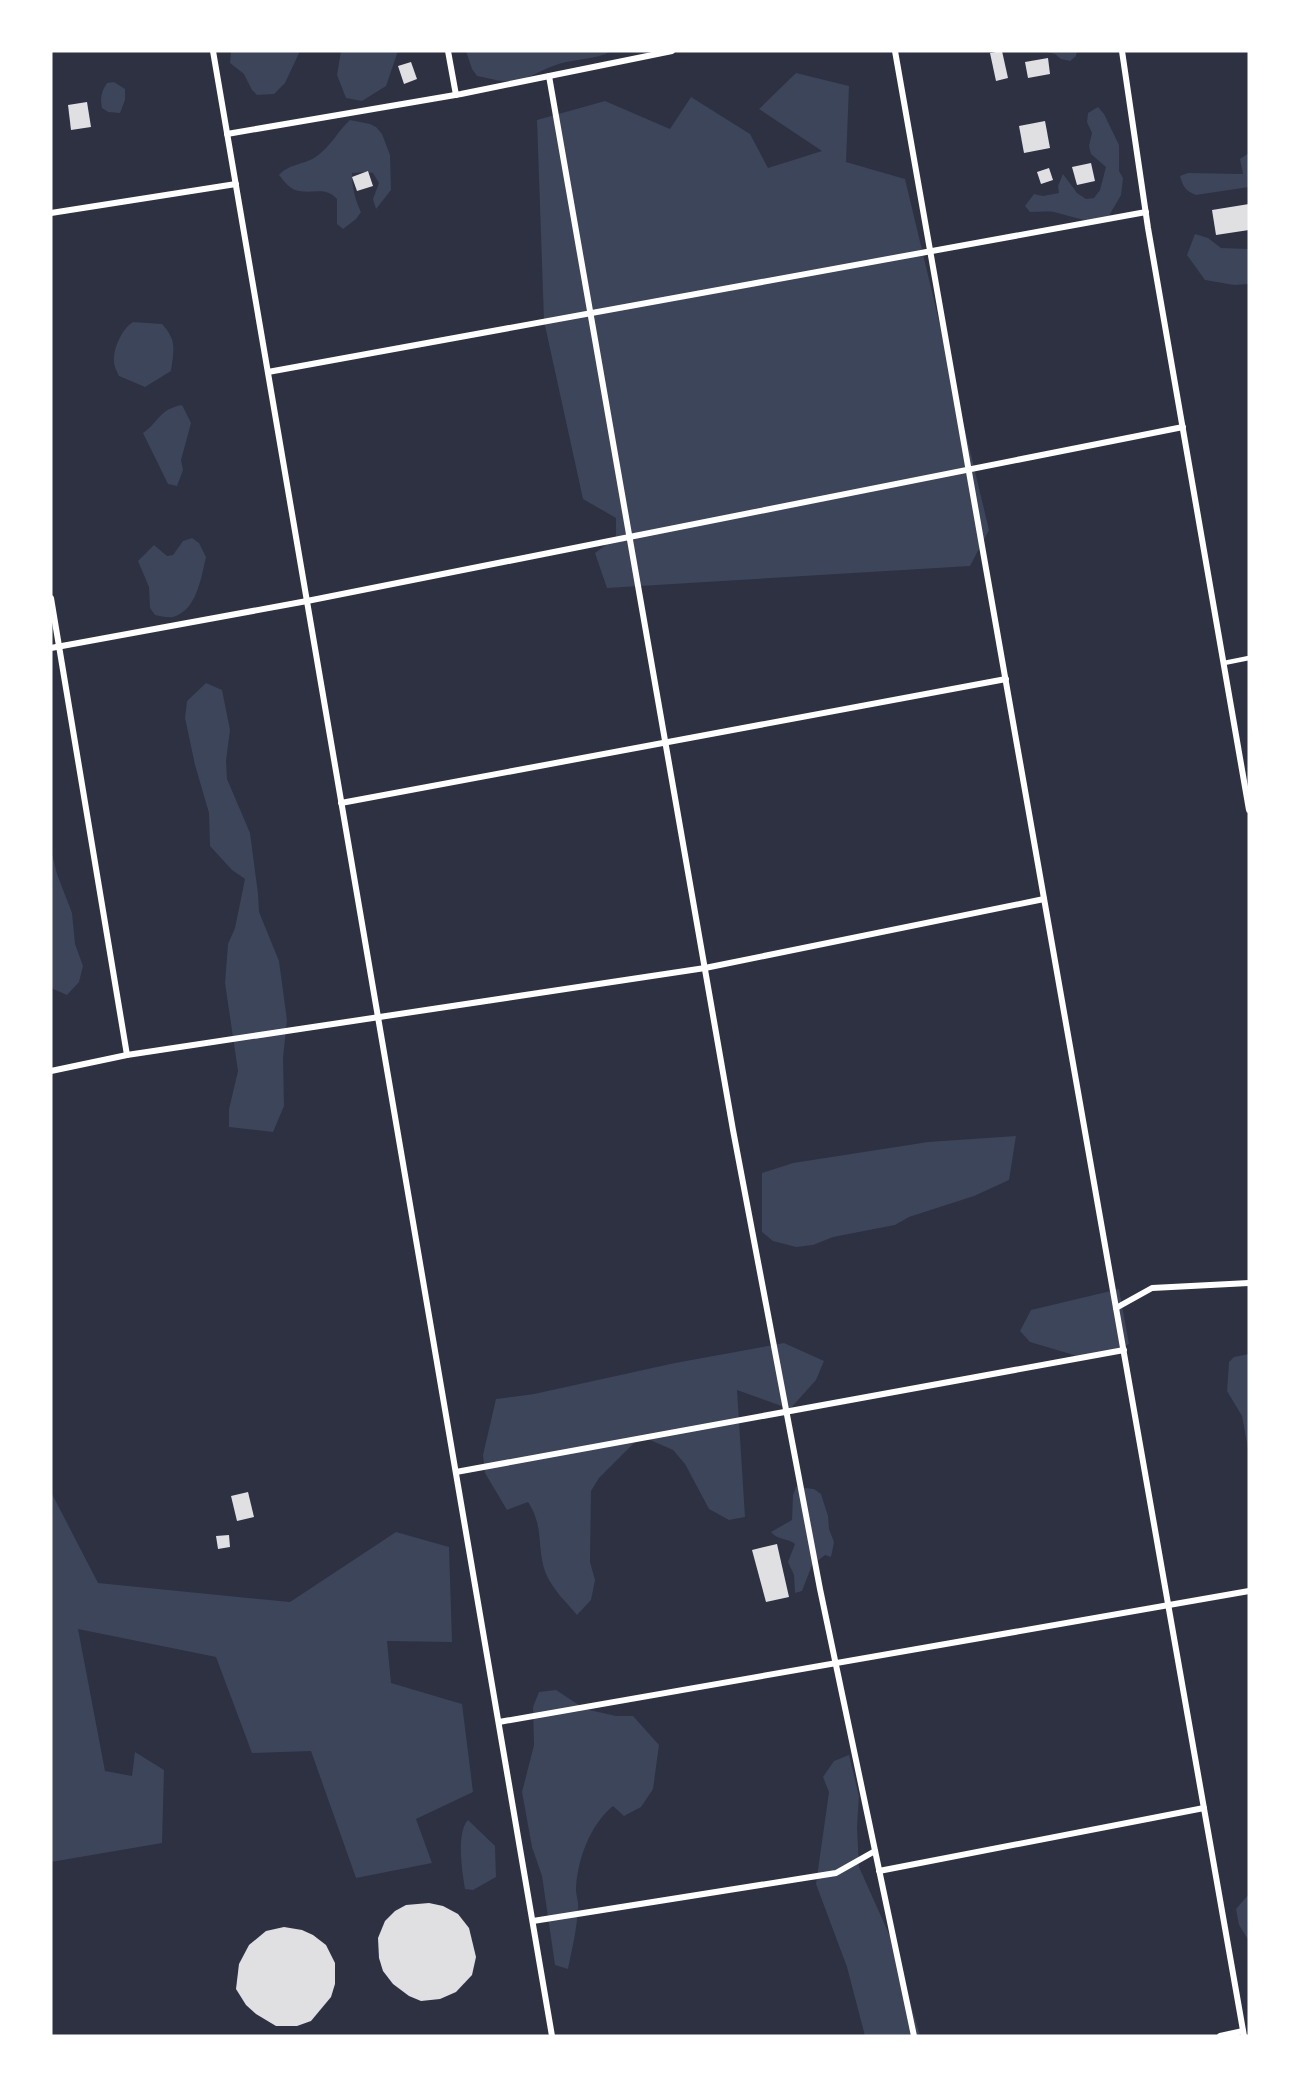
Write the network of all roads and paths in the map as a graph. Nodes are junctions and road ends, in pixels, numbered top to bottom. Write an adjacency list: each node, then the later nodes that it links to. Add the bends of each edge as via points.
1 (213, 51): 8 (street)
2 (448, 51): 7 (street)
3 (672, 51): 6 (street)
4 (895, 51): 12 (street)
5 (1122, 51): 10 (street)
6 (549, 76): 7 (street); 13 (street)
7 (456, 95): 8 (street)
8 (227, 134): 9 (street)
9 (236, 184): 11 (street); 14 (street)
10 (1146, 212): 12 (street); 15 (street)
11 (51, 213)
12 (931, 252): 13 (street); 16 (street)
13 (591, 313): 14 (street); 17 (street)
14 (268, 372): 19 (street)
15 (1183, 427): 16 (street); 23 (street)
16 (969, 470): 17 (street); 24 (street)
17 (630, 537): 19 (street); 25 (street)
18 (51, 598): 20 (street)
19 (307, 601): 20 (street); 26 (street)
20 (59, 646): 21 (street); 31 (street)
21 (51, 648)
22 (1249, 658): 23 (lane)
23 (1224, 663): 27 (street)
24 (1006, 679): 25 (street); 28 (street)
25 (665, 742): 26 (street); 29 (street)
26 (341, 802): 30 (street)
27 (1249, 810)
28 (1044, 899): 29 (street); 34 (street)
29 (705, 968): 30 (street); 36 (street)
30 (378, 1017): 31 (street); 37 (street)
31 (127, 1055): 32 (street)
32 (51, 1071)
33 (1249, 1283): 34 (street, via 1152,1288)
34 (1116, 1308): 35 (street)
35 (1124, 1350): 36 (street); 39 (street)
36 (786, 1412): 37 (street); 40 (street)
37 (456, 1472): 41 (street)
38 (1249, 1591): 39 (street)
39 (1168, 1605): 40 (street); 42 (street)
40 (836, 1663): 41 (street); 43 (street)
41 (499, 1722): 45 (street)
42 (1204, 1808): 44 (street); 46 (street)
43 (875, 1851): 44 (street); 45 (street, via 836,1873)
44 (879, 1871): 48 (street)
45 (532, 1921): 47 (street)
46 (1243, 2034): 49 (street)
47 (552, 2036)
48 (914, 2036)
49 (1220, 2036)

